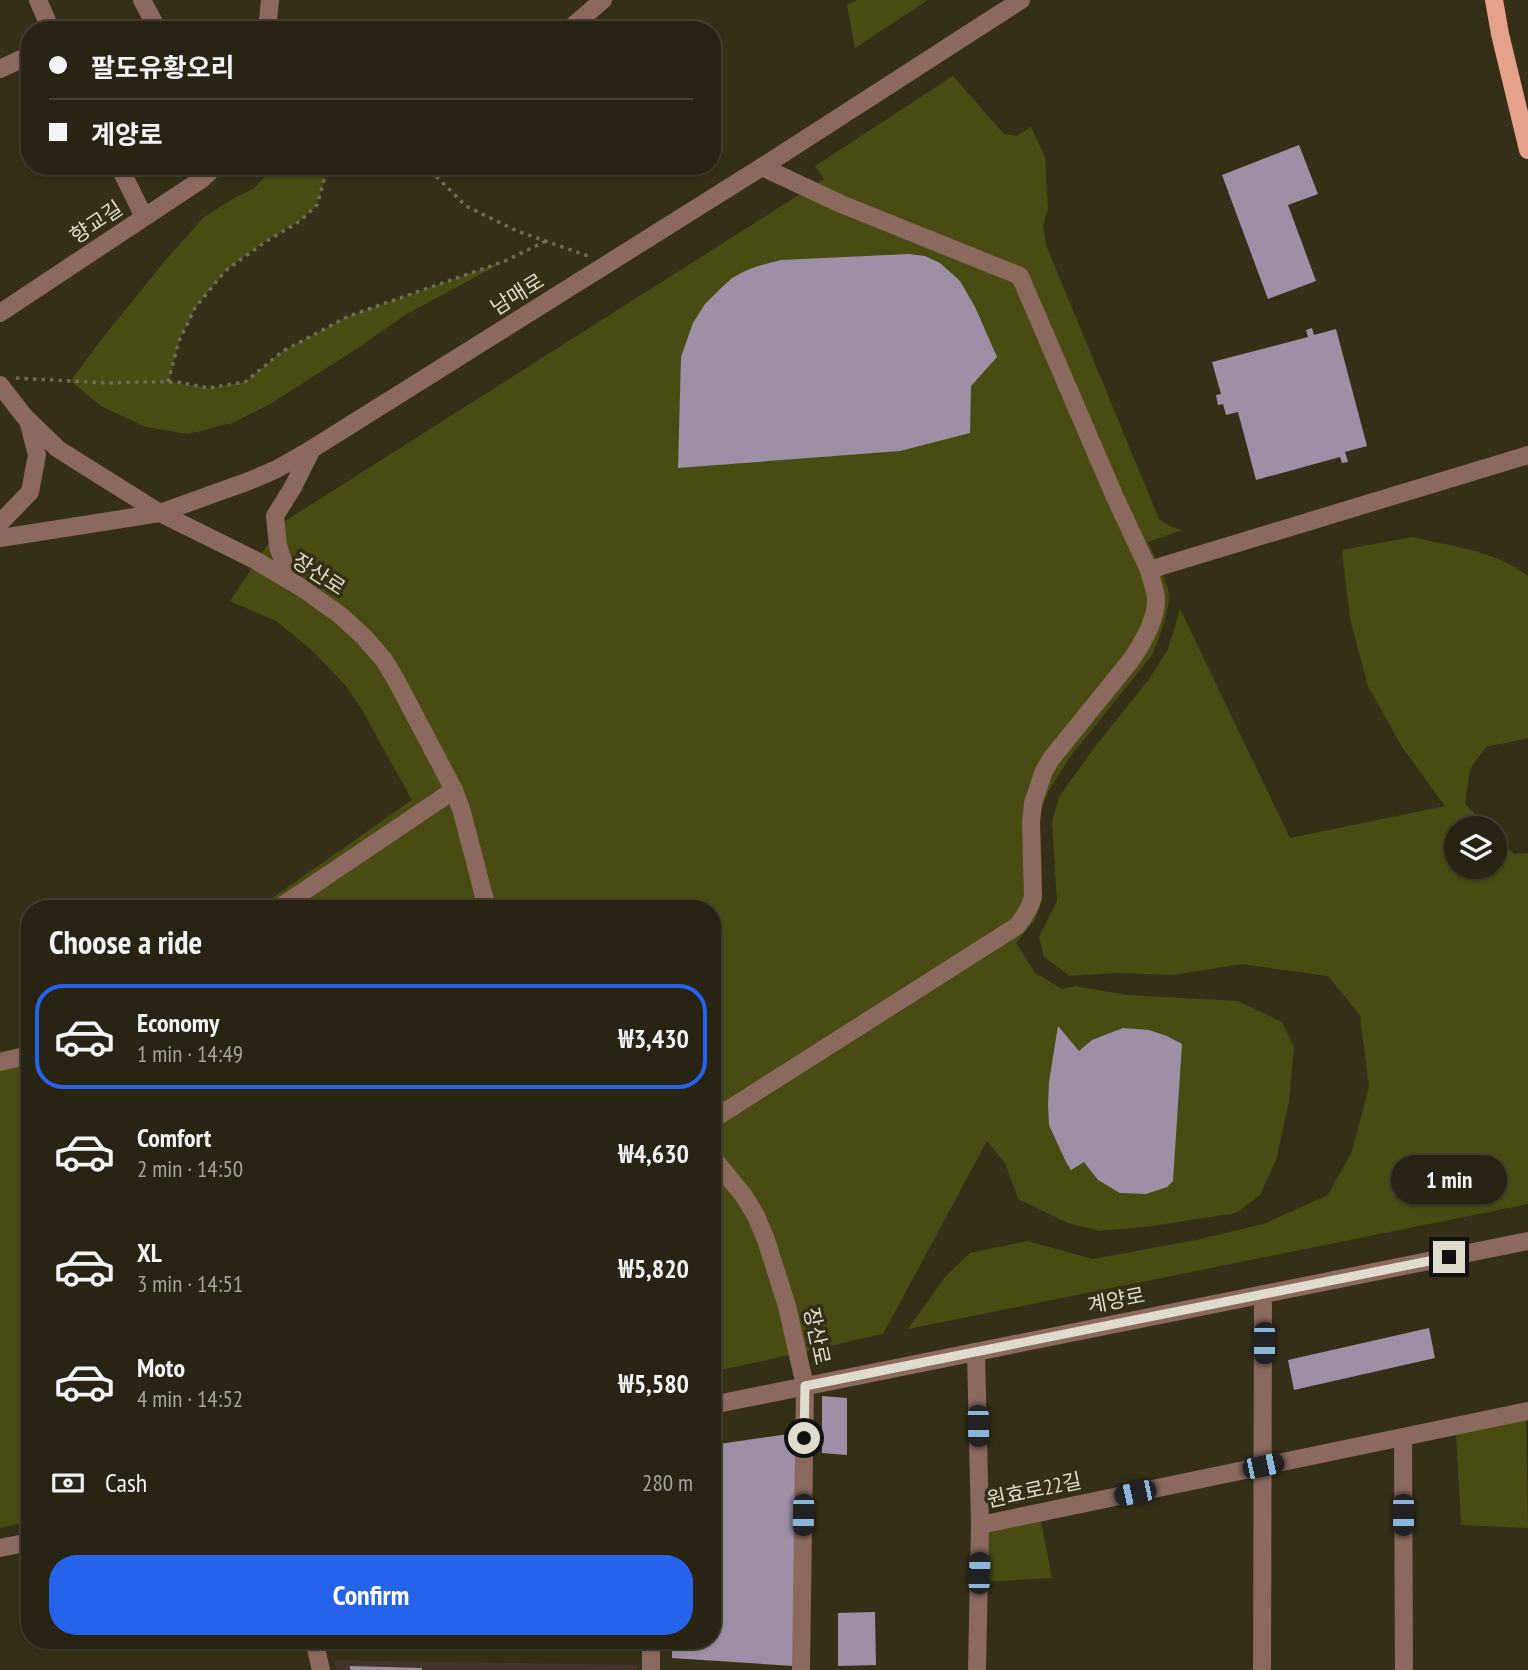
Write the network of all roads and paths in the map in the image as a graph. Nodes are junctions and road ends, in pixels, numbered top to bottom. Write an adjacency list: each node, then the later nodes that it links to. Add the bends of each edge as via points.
1 (38, 0): 7 (street)
2 (142, 0): 8 (street)
3 (270, 0): 9 (street)
4 (603, 0): 10 (street)
5 (1021, 0): 14 (street, 남매로)
6 (1494, 0): 13 (main road)
7 (47, 21)
8 (153, 21)
9 (268, 21)
10 (578, 21)
11 (21, 59): 12 (street)
12 (0, 69)
13 (1528, 150)
14 (762, 167): 21 (street, 남매로); 31 (street, via 1020,276)
15 (123, 175): 19 (street)
16 (206, 175): 19 (street, 향교길)
17 (325, 175): 24 (path, via 317,205 225,271 195,308 179,341)
18 (433, 175): 20 (path, via 466,206)
19 (144, 217): 22 (street, 향교길)
20 (546, 242): 21 (path); 24 (path, via 349,316 283,351 245,382 209,388)
21 (608, 264): 26 (street, 남매로)
22 (0, 313)
23 (6, 381): 24 (path); 25 (street, 장산로)
24 (168, 382)
25 (28, 421): 28 (street, 장산로, via 58,449); 29 (street, via 37,455 30,492)
26 (312, 449): 28 (street, 남매로, via 249,481); 32 (street, via 275,516)
27 (1528, 455): 31 (street)
28 (160, 513): 30 (street, 남매로); 32 (street, 장산로)
29 (0, 523)
30 (0, 538)
31 (1149, 570): 38 (street, via 1156,598 1142,643 1051,759 1037,788 1031,823 1033,897 1025,916 1017,926)
32 (289, 581): 33 (street, 장산로, via 340,615 384,660)
33 (454, 790): 34 (street); 35 (street, 장산로)
34 (291, 900)
35 (484, 900)
36 (21, 1057): 37 (street)
37 (0, 1062)
38 (721, 1114)
39 (721, 1168): 43 (street, 장산로, via 744,1196 766,1240)
40 (1528, 1241): 41 (street, 계양로)
41 (1264, 1294): 42 (street, 계양로); 47 (street)
42 (976, 1352): 43 (street, 계양로); 48 (street)
43 (805, 1386): 44 (street, 계양로); 55 (street, 장산로)
44 (721, 1403)
45 (1528, 1411): 46 (street, 원효로22길)
46 (1402, 1437): 47 (street, 원효로22길); 58 (street)
47 (1263, 1466): 48 (street, 원효로22길); 57 (street)
48 (980, 1525): 56 (street, 원효로22길)
49 (21, 1544): 50 (street)
50 (0, 1548)
51 (316, 1649): 53 (street)
52 (651, 1649): 54 (street)
53 (321, 1670)
54 (651, 1670)
55 (801, 1670)
56 (977, 1670)
57 (1262, 1670)
58 (1404, 1670)

